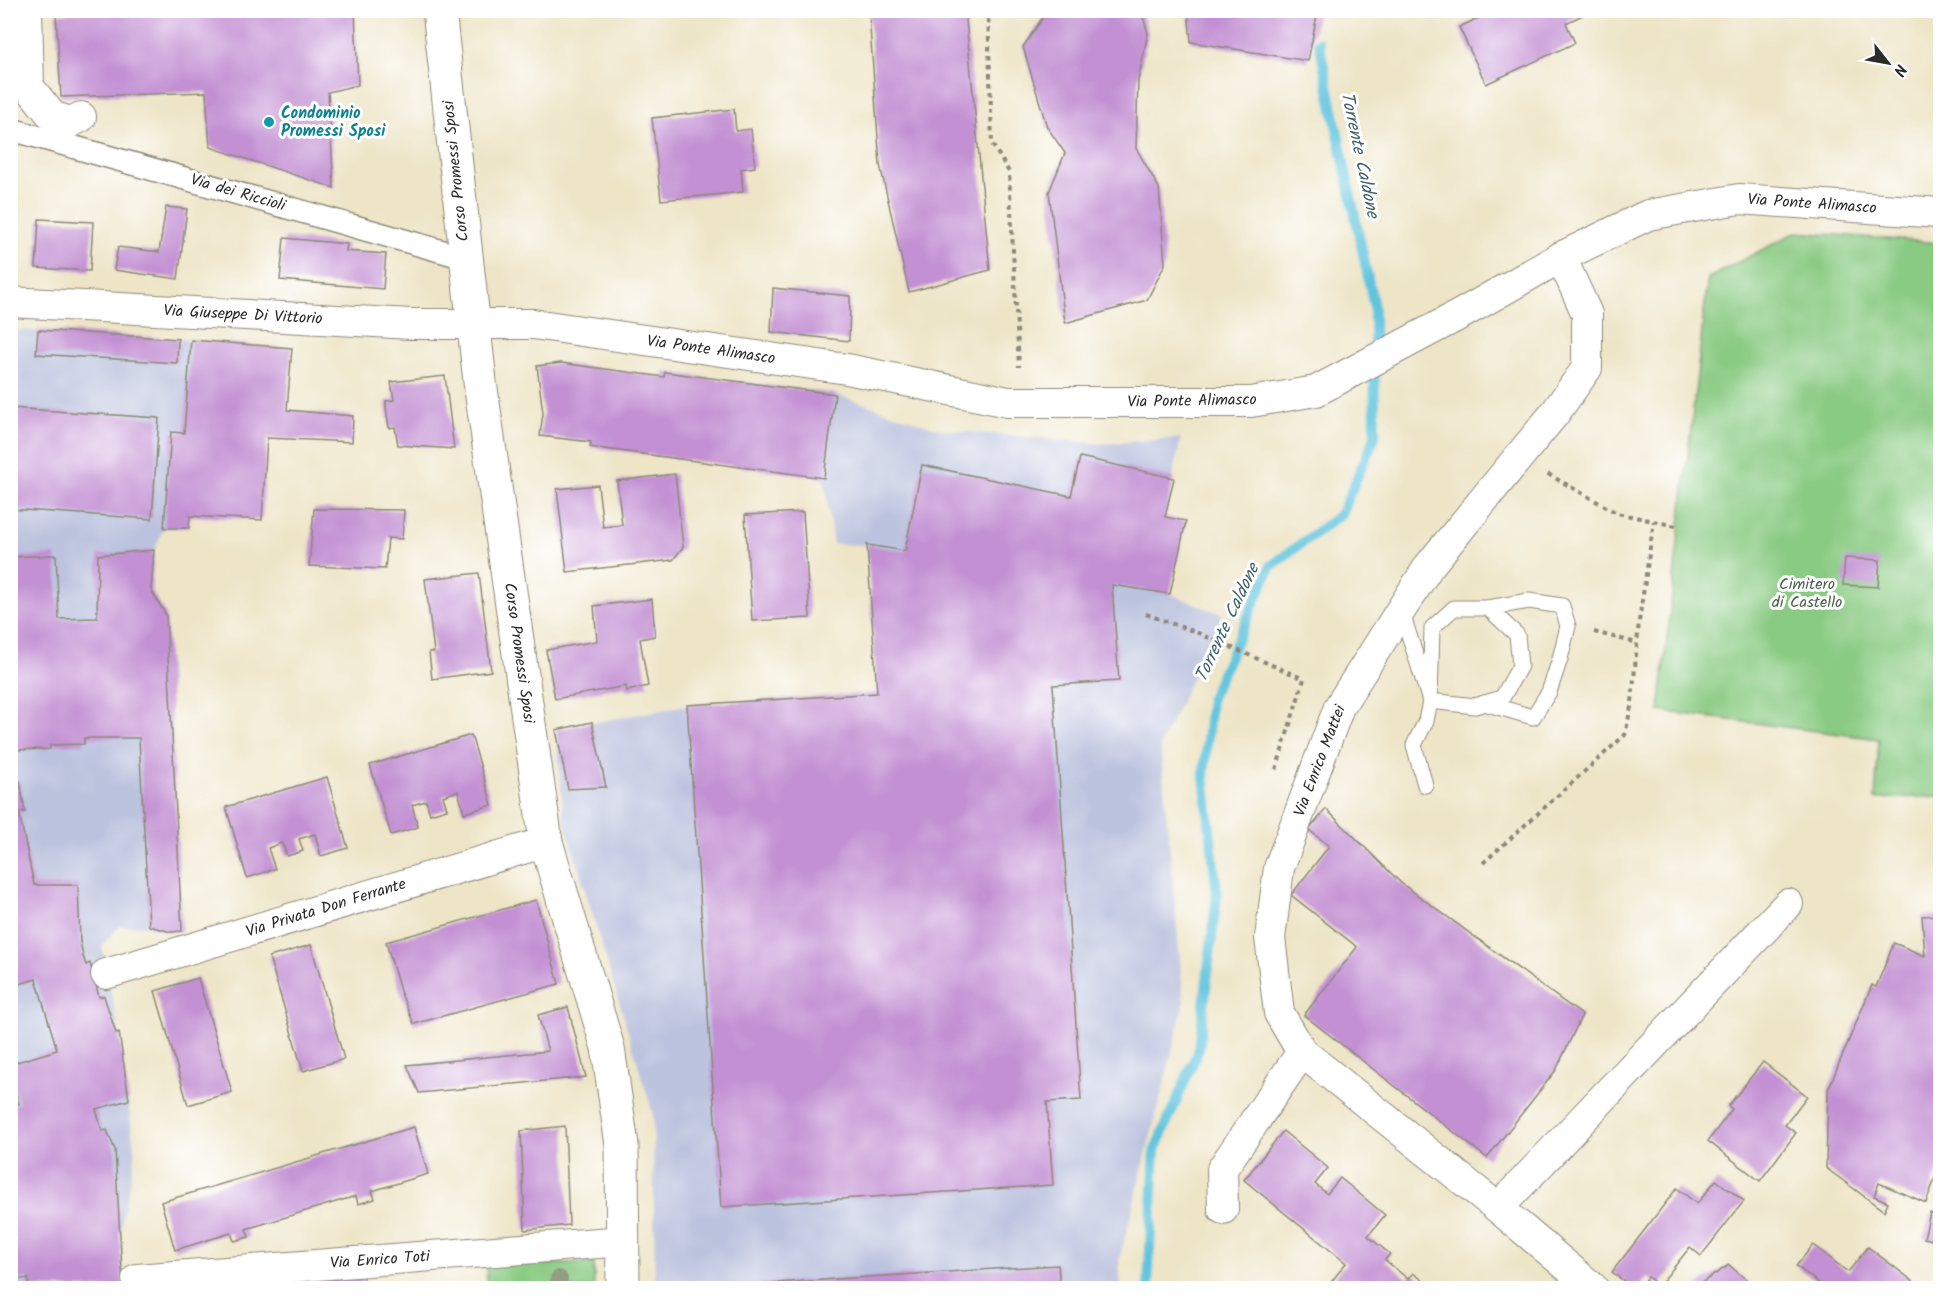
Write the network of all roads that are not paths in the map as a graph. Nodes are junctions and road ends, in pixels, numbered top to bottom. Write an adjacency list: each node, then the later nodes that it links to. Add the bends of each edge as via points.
1 (27, 10): 3 (street, via 29,87 53,117 71,123)
2 (439, 10): 7 (street, Corso Promessi Sposi)
3 (81, 117)
4 (10, 129): 7 (street, Via dei Riccioli)
5 (1941, 213): 6 (street, Via Ponte Alimasco, via 1738,199 1648,215)
6 (1561, 257): 9 (street, Via Ponte Alimasco, via 1316,391 1251,402 1018,403 847,369 533,324); 11 (street, Via Enrico Mattei, via 1587,314 1587,368 1555,413 1429,566)
7 (466, 258): 9 (street, Corso Promessi Sposi)
8 (10, 302): 9 (street, Via Giuseppe Di Vittorio, via 411,324)
9 (475, 323): 15 (street, Corso Promessi Sposi, via 480,382)
10 (1488, 608): 12 (lane, via 1454,608 1432,628); 13 (lane, via 1517,635 1520,666 1502,698); 13 (lane, via 1529,601 1562,606 1568,626 1549,692 1533,717)
11 (1401, 610): 12 (lane); 18 (street, Via Enrico Mattei, via 1339,707 1279,868 1270,938 1279,1014)
12 (1430, 701): 13 (lane, via 1475,706); 14 (lane, via 1426,721 1414,745)
13 (1484, 703)
14 (1425, 785)
15 (546, 842): 17 (street, Via Privata Don Ferrante); 21 (street, Corso Promessi Sposi, via 609,1048 622,1145)
16 (1788, 904): 19 (street)
17 (106, 974)
18 (1302, 1052): 19 (street, Via Enrico Mattei); 20 (street, via 1222,1169)
19 (1498, 1208): 24 (street, Via Enrico Mattei)
20 (1223, 1209)
21 (624, 1241): 22 (street, Via Enrico Toti); 23 (street, Corso Promessi Sposi)
22 (137, 1279)
23 (623, 1288)
24 (1593, 1288)

